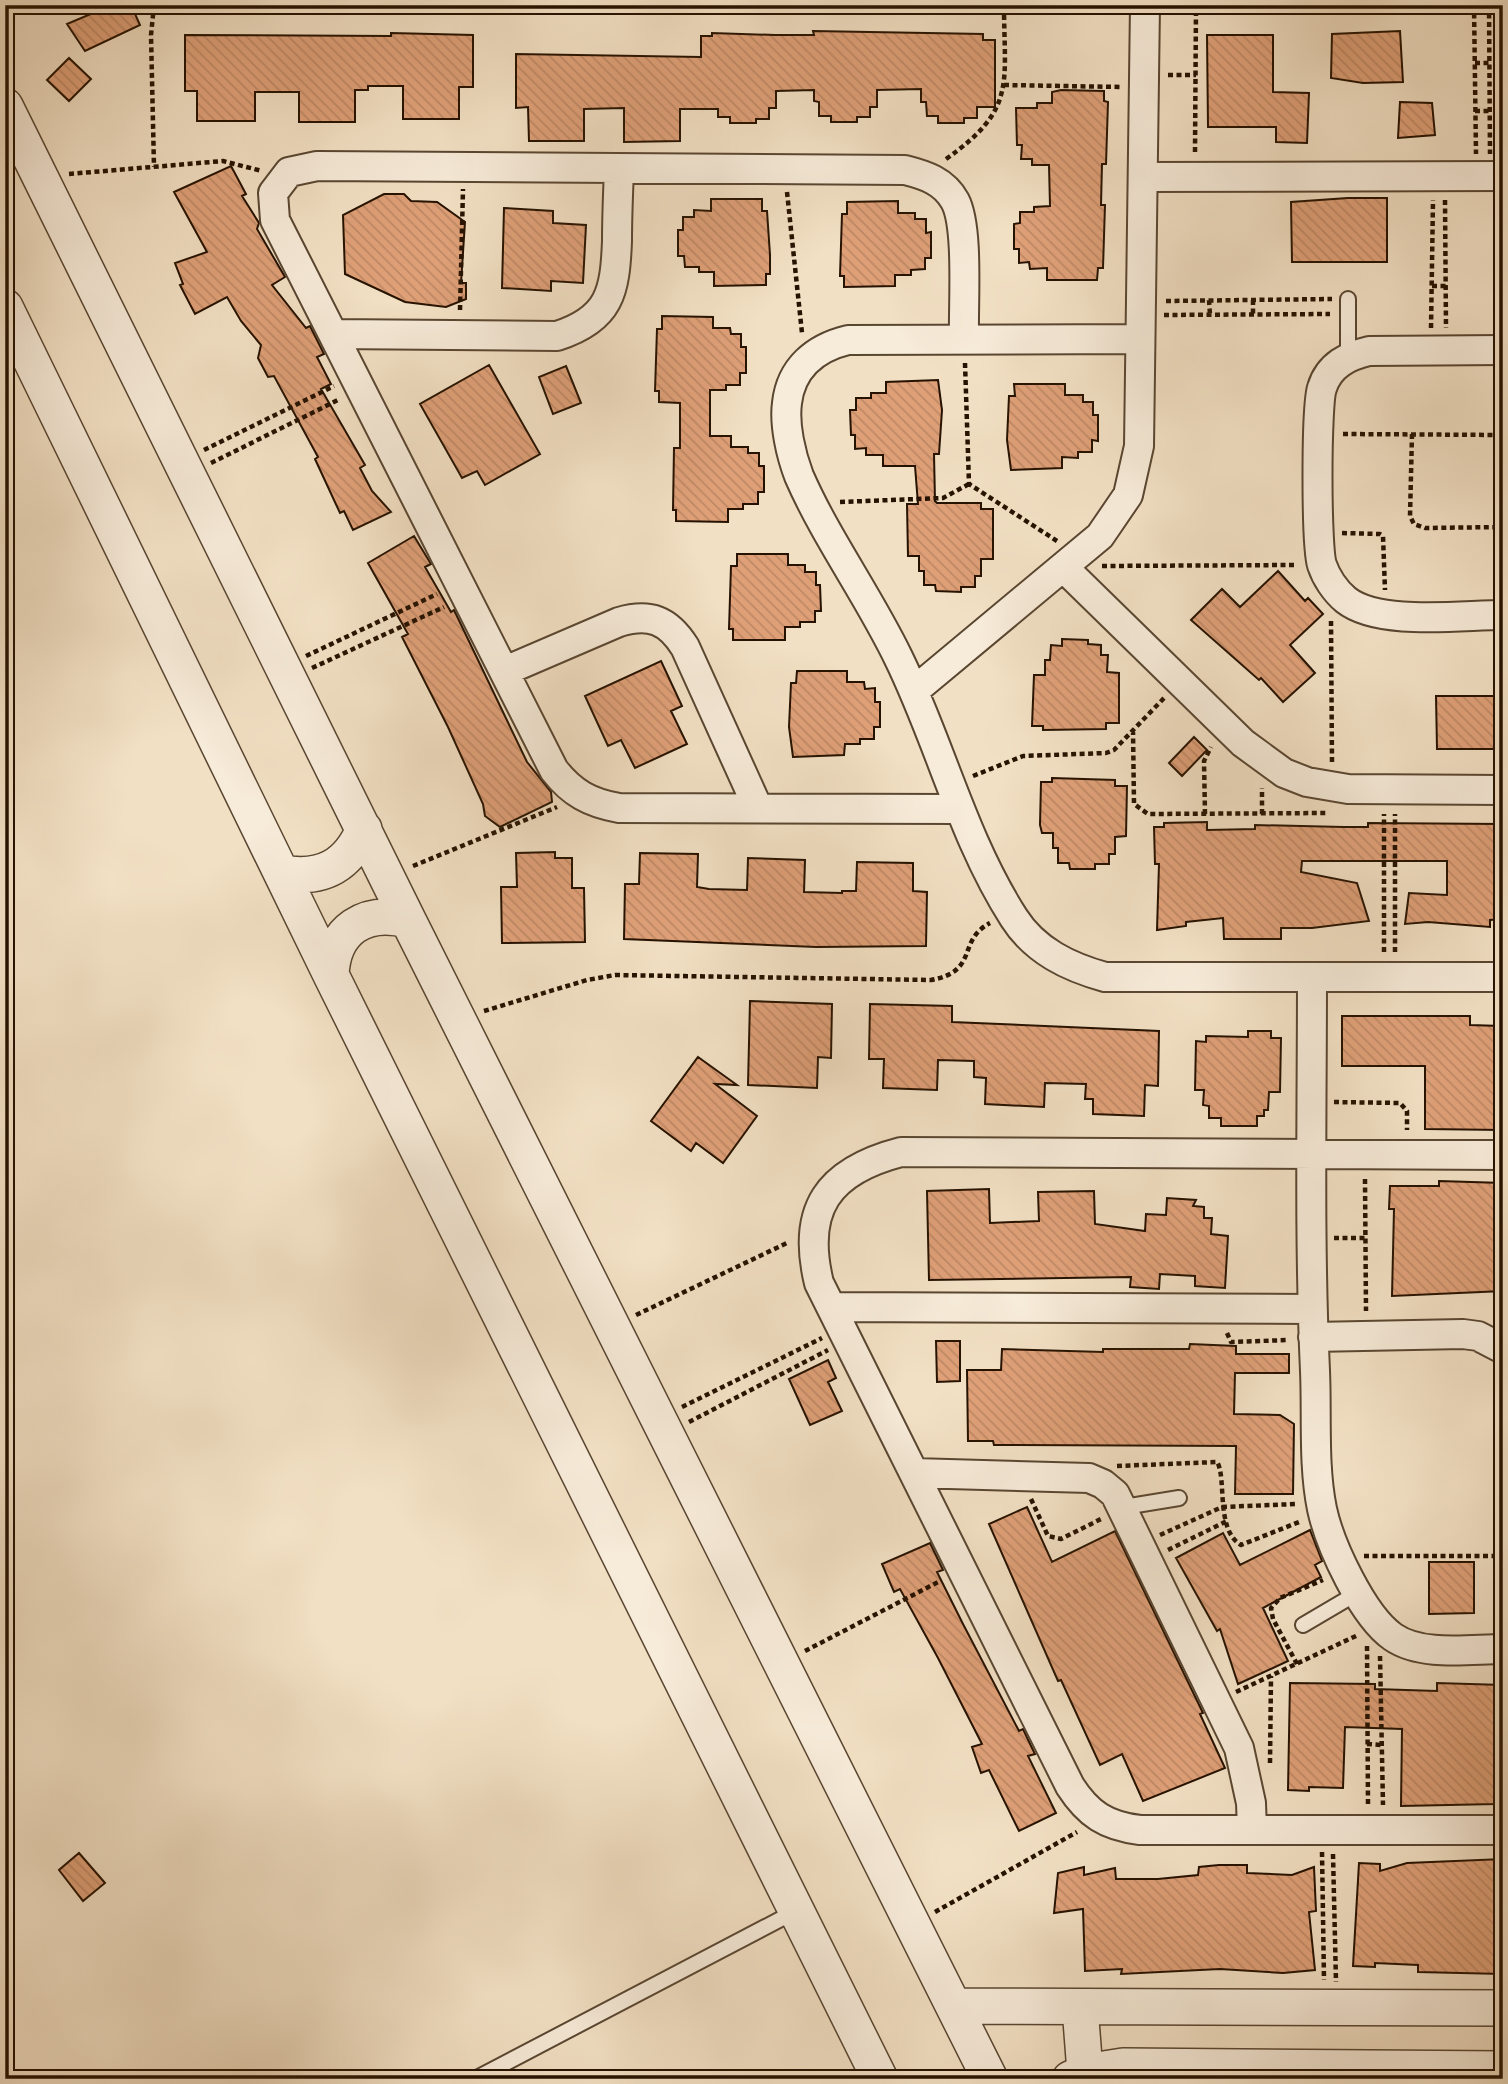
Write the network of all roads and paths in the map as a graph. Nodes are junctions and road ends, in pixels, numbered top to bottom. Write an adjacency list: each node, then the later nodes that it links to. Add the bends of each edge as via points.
1 (154, 5): 14 (path)
2 (1004, 5): 9 (path)
3 (1145, 5): 10 (street)
4 (1196, 5): 23 (path)
5 (1474, 5): 7 (path)
6 (1489, 5): 8 (path)
7 (1475, 63): 8 (path); 12 (path)
8 (1489, 63): 13 (path)
9 (1004, 85): 10 (path); 18 (path, via 988,125)
10 (1144, 87): 22 (street)
11 (5, 106): 21 (street)
12 (1475, 111): 13 (path); 20 (path)
13 (1489, 111): 20 (path)
14 (155, 167): 21 (path); 24 (path, via 223,161 262,171)
15 (463, 168): 16 (street); 24 (street, via 317,166 289,172); 37 (path)
16 (619, 170): 17 (street); 37 (street, via 615,279 609,300 596,317 578,330 557,336)
17 (785, 170): 18 (street); 42 (path)
18 (925, 174): 38 (street, via 955,201 961,220)
19 (1439, 176): 20 (street); 23 (street); 25 (path); 26 (path)
20 (1489, 176)
21 (41, 177): 47 (street)
22 (1143, 177): 23 (street); 35 (street)
23 (1194, 177)
24 (279, 181): 36 (street, via 273,193 275,220)
25 (1432, 243): 26 (path); 27 (path)
26 (1446, 243): 28 (path)
27 (1432, 286): 28 (path); 39 (path)
28 (1446, 286): 39 (path)
29 (1209, 300): 30 (path); 34 (path); 35 (path)
30 (1253, 300): 32 (path); 33 (path)
31 (5, 307): 73 (street)
32 (1348, 307): 33 (path); 41 (lane)
33 (1253, 314): 34 (path)
34 (1210, 315): 35 (path)
35 (1140, 318): 38 (street); 52 (street, via 1135,471 1116,516)
36 (334, 334): 37 (street); 43 (street)
37 (459, 335)
38 (964, 338): 42 (street, via 848,340 824,346); 48 (path)
39 (1439, 350): 40 (street); 41 (street, via 1369,351)
40 (1503, 350)
41 (1349, 356): 44 (street, via 1332,370 1321,388)
42 (805, 361): 49 (street, via 792,381 786,404 789,440 799,475)
43 (358, 382): 47 (path); 47 (path); 54 (street)
44 (1320, 433): 45 (path); 51 (street)
45 (1412, 434): 46 (path); 50 (path, via 1413,524 1425,528)
46 (1503, 435)
47 (185, 467): 58 (street)
48 (969, 484): 49 (path, via 943,498); 52 (path)
49 (814, 503): 60 (street)
50 (1503, 527)
51 (1319, 533): 53 (street); 55 (path, via 1383,536)
52 (1071, 561): 53 (path); 59 (street); 60 (street)
53 (1326, 574): 55 (street, via 1346,600); 66 (path)
54 (463, 590): 57 (street); 58 (path); 58 (path)
55 (1385, 615): 56 (street)
56 (1503, 615)
57 (505, 671): 64 (street, via 554,770); 68 (street, via 619,621 638,616 658,620 674,631 685,648)
58 (287, 672): 70 (street)
59 (1180, 681): 61 (street); 62 (path)
60 (914, 691): 65 (street)
61 (1229, 729): 66 (street, via 1262,759); 69 (path, via 1204,761)
62 (1133, 730): 65 (path, via 1106,753 1023,756); 69 (path, via 1134,804 1139,810)
63 (1503, 790): 67 (street)
64 (581, 797): 68 (street, via 619,808); 74 (path)
65 (954, 797): 68 (street); 77 (street)
66 (1331, 801): 67 (street); 69 (path)
67 (1384, 801): 71 (path); 72 (path)
68 (758, 808)
69 (1205, 814)
70 (364, 829): 73 (street, via 356,848 323,874); 74 (street)
71 (1395, 857): 72 (path); 75 (path)
72 (1384, 858): 76 (path)
73 (282, 873): 79 (street)
74 (388, 876): 78 (street)
75 (1395, 898): 76 (path); 82 (path)
76 (1384, 899): 82 (path)
77 (1014, 919): 81 (street, via 1054,957 1078,970 1105,976); 83 (path, via 996,920 980,928 961,968 931,981 615,975)
78 (408, 920): 79 (street, via 380,916 354,926 336,948); 83 (street)
79 (331, 975): 125 (street)
80 (1503, 977): 82 (street)
81 (1312, 978): 82 (street); 84 (street)
82 (1390, 978)
83 (459, 1019): 92 (street)
84 (1312, 1102): 85 (street); 87 (path, via 1400,1103 1407,1111)
85 (1312, 1155): 86 (street); 89 (street, via 901,1152 852,1170 827,1198); 90 (street)
86 (1364, 1155): 87 (street); 93 (path)
87 (1407, 1155): 88 (street)
88 (1503, 1155)
89 (812, 1231): 91 (street, via 819,1283); 92 (path)
90 (1312, 1309): 91 (street); 94 (street)
91 (840, 1325): 96 (path); 96 (path); 97 (street)
92 (612, 1326): 96 (street)
93 (1366, 1336): 94 (street); 95 (street, via 1463,1334)
94 (1313, 1337): 103 (street)
95 (1503, 1349)
96 (662, 1427): 112 (street)
97 (914, 1473): 98 (street); 108 (street)
98 (1021, 1476): 99 (street, via 1073,1477); 101 (path, via 1046,1532 1055,1539)
99 (1103, 1484): 101 (street); 102 (path, via 1121,1464 1210,1460 1220,1465)
100 (1179, 1498): 101 (lane)
101 (1124, 1507): 105 (street)
102 (1222, 1507): 103 (path); 104 (path); 105 (path)
103 (1322, 1508): 104 (path, via 1241,1545); 106 (street)
104 (1227, 1521): 105 (path)
105 (1145, 1551): 114 (street)
106 (1339, 1556): 107 (path); 109 (street)
107 (1503, 1556)
108 (962, 1569): 112 (path); 118 (street, via 1070,1786)
109 (1368, 1613): 110 (lane); 111 (street, via 1396,1639 1415,1647); 113 (path); 115 (path); 116 (path)
110 (1303, 1625)
111 (1503, 1650)
112 (780, 1664): 126 (street)
113 (1271, 1675): 114 (path); 117 (path)
114 (1217, 1701): 119 (street, via 1239,1748)
115 (1367, 1744): 116 (path); 121 (path)
116 (1382, 1745): 121 (path)
117 (1270, 1766)
118 (1099, 1820): 119 (street, via 1140,1830); 126 (path)
119 (1252, 1830): 120 (street)
120 (1327, 1830): 121 (street); 123 (path); 124 (path)
121 (1375, 1830): 122 (street)
122 (1503, 1830)
123 (1334, 1902): 124 (path); 128 (path)
124 (1322, 1903): 127 (path)
125 (796, 1910): 135 (lane); 136 (street)
126 (913, 1924): 129 (street)
127 (1323, 1940): 128 (path); 131 (path)
128 (1335, 1940): 131 (path)
129 (954, 2006): 130 (street); 137 (street)
130 (1080, 2007): 131 (street); 134 (street)
131 (1330, 2007): 132 (street)
132 (1503, 2008)
133 (1503, 2069): 134 (street, via 1123,2066)
134 (1078, 2076)
135 (475, 2079)
136 (880, 2079)
137 (989, 2079)

